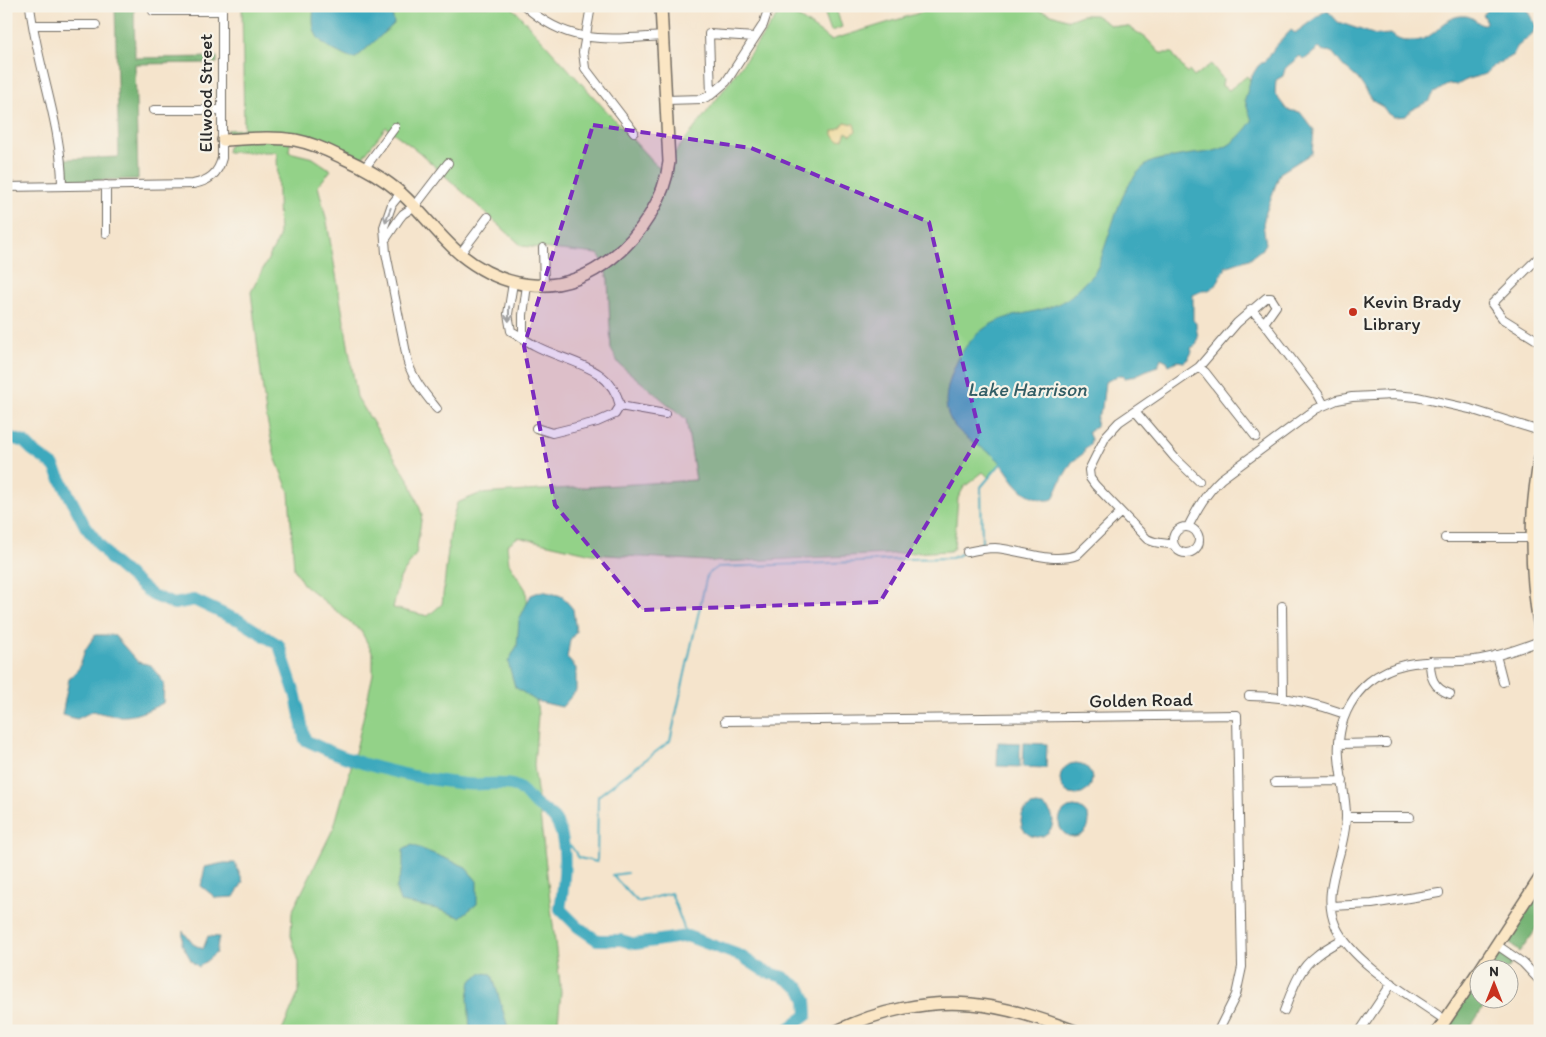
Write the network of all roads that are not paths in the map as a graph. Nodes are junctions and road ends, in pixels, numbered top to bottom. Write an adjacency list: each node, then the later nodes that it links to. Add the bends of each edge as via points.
1 (30, 6): 8 (street)
2 (525, 6): 12 (street, via 548,25)
3 (592, 6): 12 (street)
4 (661, 6): 10 (street)
5 (769, 7): 11 (street)
6 (222, 8): 7 (street); 16 (street, Ellwood Street)
7 (153, 11)
8 (33, 25): 9 (street); 23 (street, via 57,127)
9 (96, 25)
10 (662, 36): 12 (street); 14 (street)
11 (755, 36): 13 (street, via 726,82); 13 (street, via 709,34)
12 (585, 37): 18 (street, via 585,68)
13 (712, 95): 14 (street, via 702,99)
14 (666, 100): 35 (street, via 669,162 666,182 655,206 618,253 604,265 568,281)
15 (154, 110): 16 (street)
16 (222, 110): 19 (street, Ellwood Street)
17 (395, 128): 21 (street)
18 (634, 132)
19 (223, 140): 21 (street, via 296,140); 22 (street, Ellwood Street, via 220,167 204,182)
20 (448, 163): 26 (street)
21 (364, 169): 25 (street)
22 (106, 185): 23 (street); 28 (street)
23 (62, 186): 24 (street)
24 (6, 187)
25 (401, 193): 26 (street); 29 (street, one-way to 29, via 388,213)
26 (415, 206): 29 (street, via 403,214); 31 (street)
27 (488, 217): 31 (street)
28 (106, 233)
29 (385, 240): 43 (street, via 408,363 418,386)
30 (542, 248): 35 (street)
31 (460, 254): 33 (street)
32 (1540, 256): 39 (street, via 1492,304 1503,319)
33 (513, 283): 34 (street); 38 (street, one-way to 38, via 508,314 511,331)
34 (527, 285): 35 (street); 38 (street)
35 (544, 286)
36 (1251, 309): 37 (street); 37 (street, via 1271,298 1276,306); 40 (street)
37 (1264, 323): 41 (street)
38 (523, 337): 42 (street, via 534,345 597,372 613,386)
39 (1540, 342)
40 (1199, 367): 44 (street); 48 (street)
41 (1324, 405): 47 (street, via 1352,397 1417,397 1470,409); 52 (street, via 1211,488)
42 (620, 406): 45 (street); 46 (street, via 614,414 597,422 552,433)
43 (437, 409)
44 (1135, 410): 50 (street); 51 (street, via 1106,436 1089,470 1095,485)
45 (665, 414)
46 (536, 428)
47 (1540, 431)
48 (1256, 436)
49 (1540, 458): 54 (street)
50 (1199, 481)
51 (1121, 512): 55 (street, via 1147,539 1157,544); 56 (street, via 1077,555 1068,558 1056,559 996,548)
52 (1188, 527): 55 (street, via 1176,531); 55 (street, via 1198,534 1197,548 1188,554 1178,551)
53 (1446, 538): 54 (street)
54 (1532, 538): 58 (street)
55 (1173, 545)
56 (967, 552)
57 (1282, 606): 65 (street)
58 (1540, 629)
59 (1540, 641): 60 (street)
60 (1496, 655): 61 (street, via 1476,660); 62 (street)
61 (1430, 661): 63 (street, via 1434,684); 66 (street, via 1402,664 1369,681)
62 (1503, 682)
63 (1450, 694)
64 (1249, 696): 65 (street)
65 (1283, 698): 66 (street)
66 (1345, 714): 69 (street)
67 (725, 721): 87 (street, Golden Road, via 1237,715 1242,967 1236,995)
68 (1386, 743): 69 (street)
69 (1339, 744): 70 (street)
70 (1343, 781): 71 (street); 72 (street)
71 (1275, 782)
72 (1346, 817): 73 (street); 76 (street, via 1332,881)
73 (1410, 817)
74 (1540, 878): 78 (street)
75 (1439, 893): 76 (street, via 1372,904)
76 (1332, 906): 77 (street, via 1334,920)
77 (1343, 939): 81 (street, via 1358,956); 83 (street, via 1315,956 1304,967)
78 (1497, 945): 79 (street); 80 (street, via 1523,963)
79 (1487, 960)
80 (1540, 981)
81 (1392, 983): 84 (street); 88 (street)
82 (1468, 987): 84 (street)
83 (1284, 1011)
84 (1445, 1020): 89 (street)
85 (837, 1031): 86 (street, via 904,1008 952,1003 992,1007)
86 (1075, 1031)
87 (1218, 1031)
88 (1360, 1031)
89 (1438, 1031)

